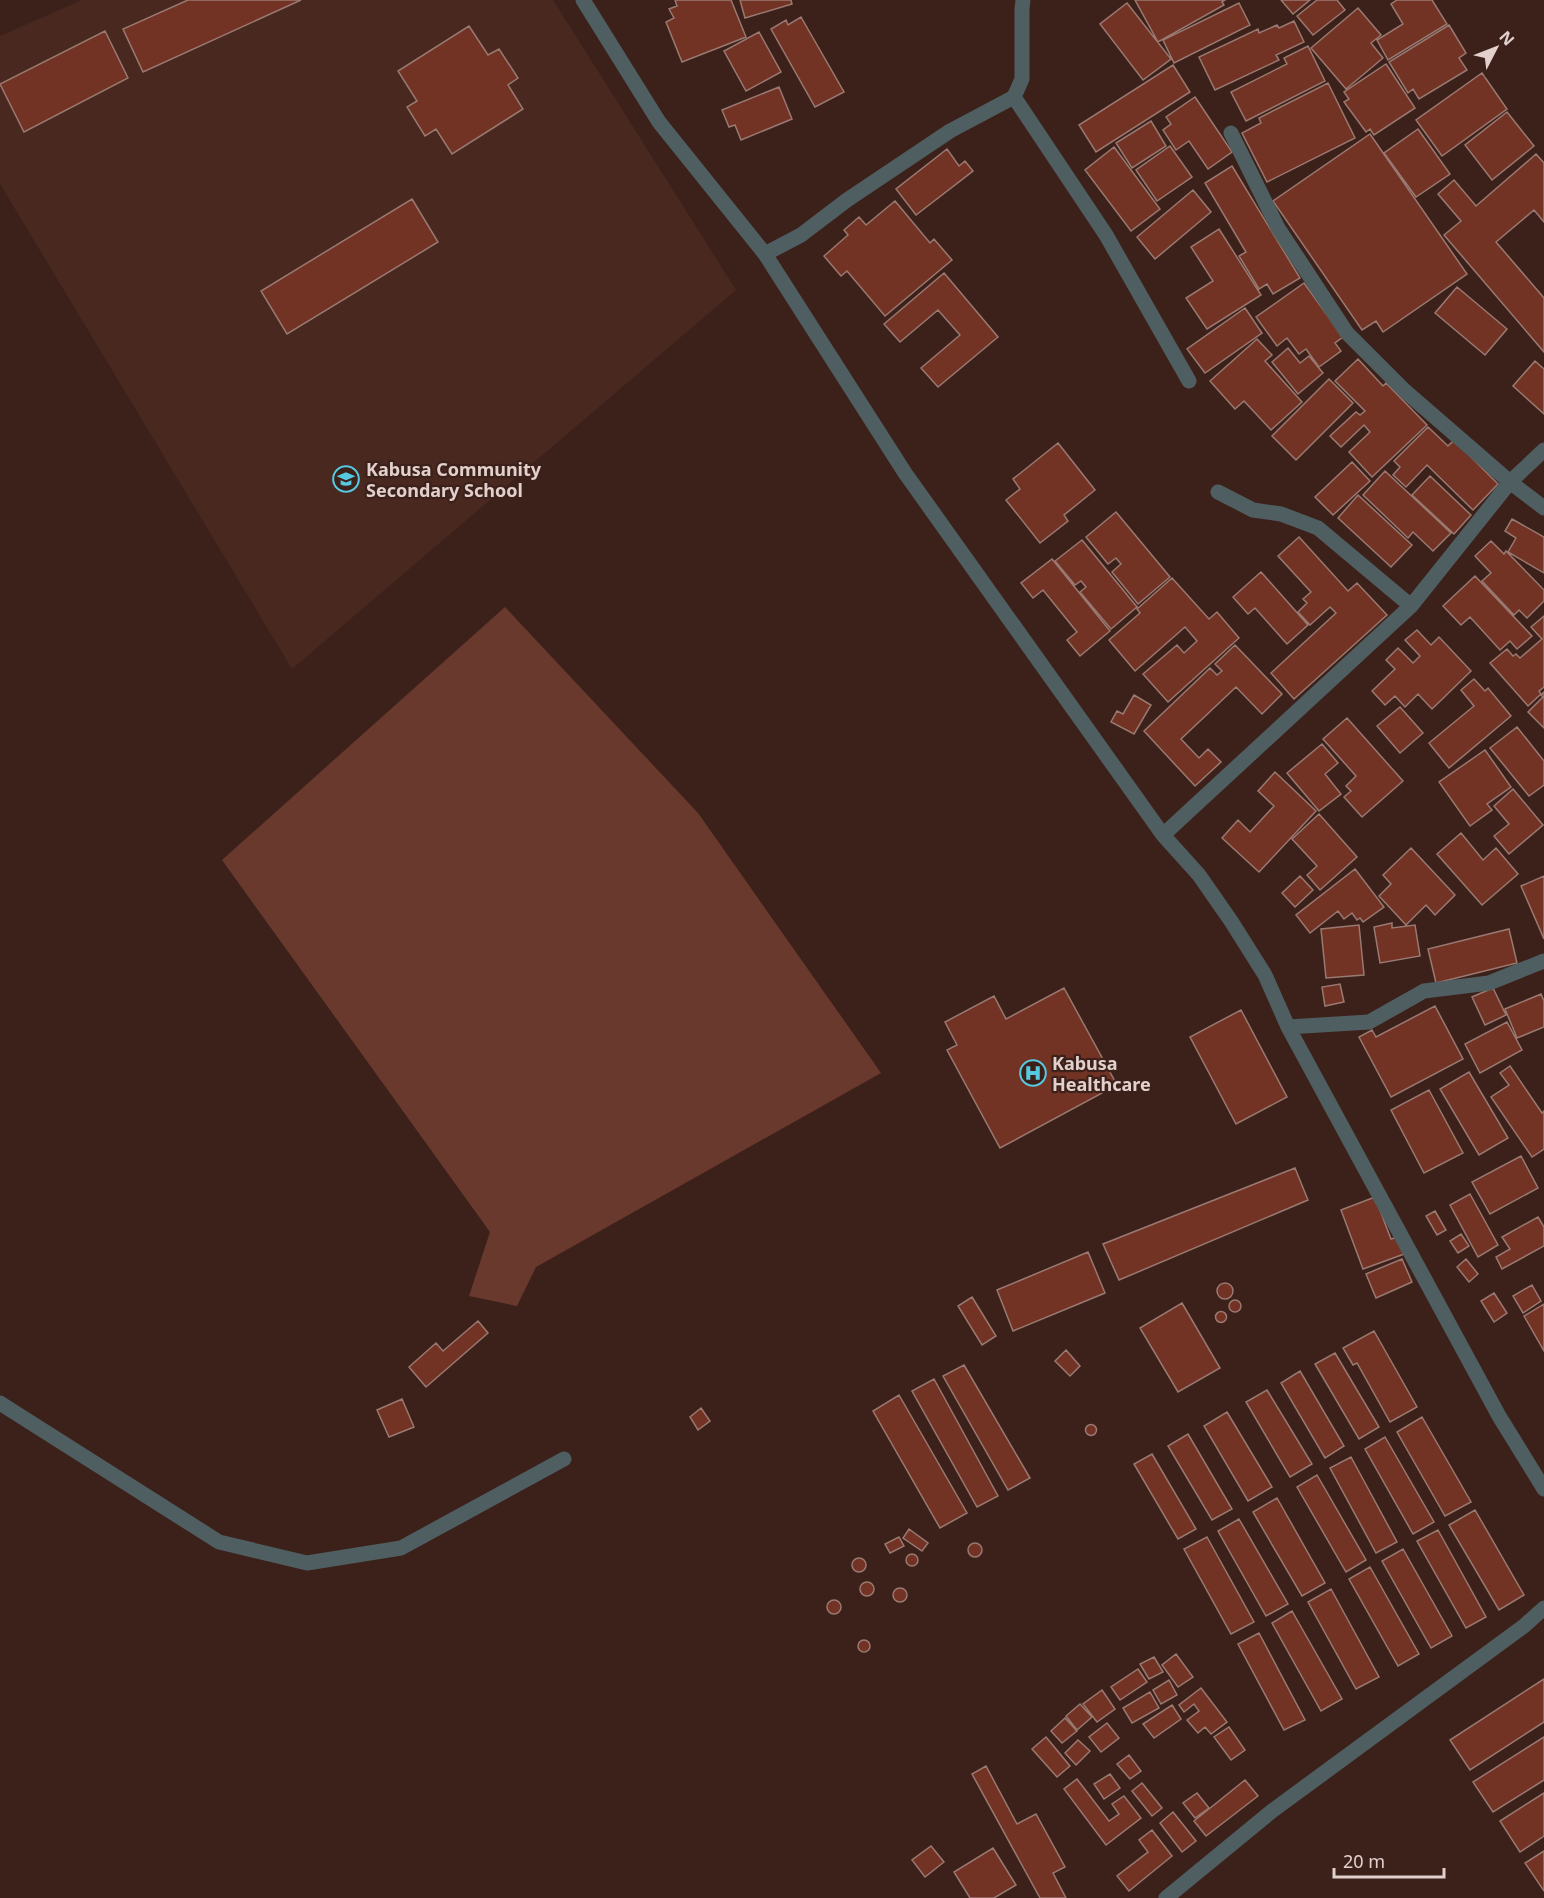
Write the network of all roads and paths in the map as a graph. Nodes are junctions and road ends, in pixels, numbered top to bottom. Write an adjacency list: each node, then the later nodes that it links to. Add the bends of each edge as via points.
1 (583, 0): 5 (street, via 659,122)
2 (1023, 0): 3 (street, via 1022,79)
3 (1014, 98): 5 (street, via 950,131 801,235); 6 (street, via 1106,235)
4 (1231, 133): 8 (street, via 1278,228 1347,333 1405,391)
5 (765, 254): 12 (street, via 905,473)
6 (1189, 381)
7 (1544, 450): 8 (street)
8 (1510, 482): 10 (street); 11 (street)
9 (1218, 492): 11 (street, via 1253,510 1281,514 1318,528)
10 (1544, 507)
11 (1411, 606): 12 (street)
12 (1163, 835): 14 (street, via 1199,875 1231,921 1265,975)
13 (1544, 961): 14 (street, via 1489,983 1424,991 1369,1022)
14 (1288, 1027): 17 (street, via 1499,1416)
15 (0, 1403): 16 (street, via 219,1542 307,1563 401,1548)
16 (564, 1459)
17 (1544, 1489)
18 (1544, 1608): 19 (street, via 1272,1811)
19 (1166, 1898)

